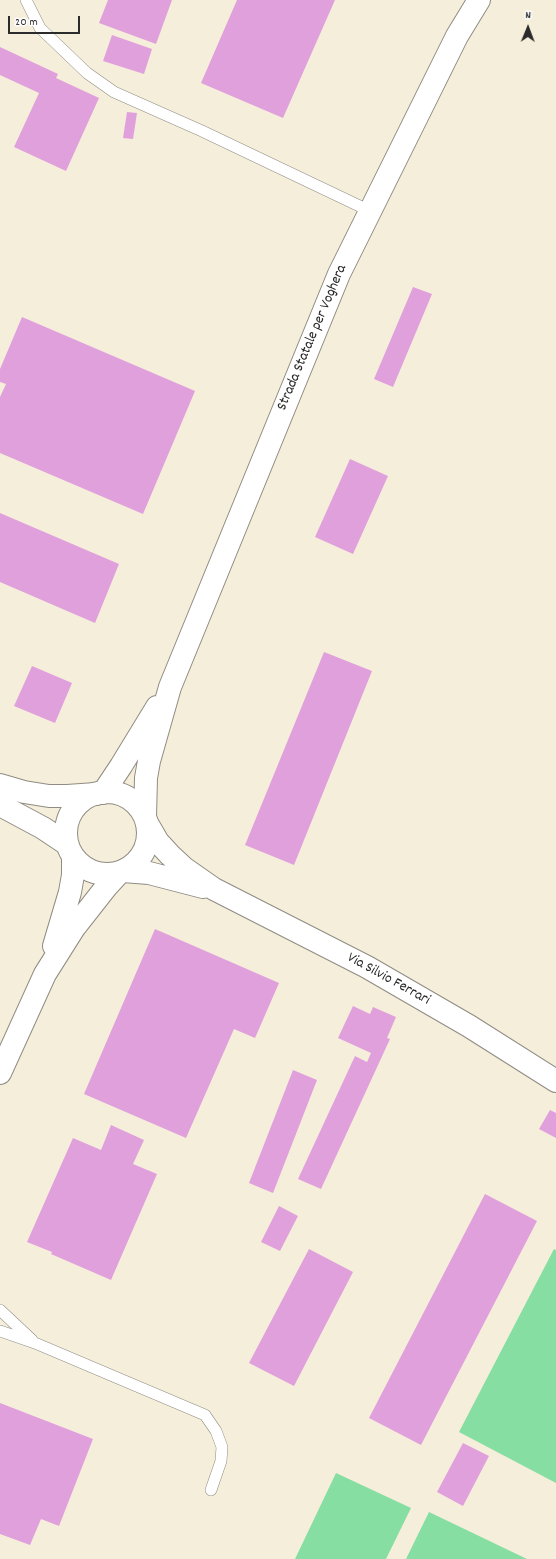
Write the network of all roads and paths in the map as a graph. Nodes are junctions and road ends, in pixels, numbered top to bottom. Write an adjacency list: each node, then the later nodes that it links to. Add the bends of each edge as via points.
1 (26, 0): 3 (lane, via 40,28 87,73 114,92)
2 (479, 0): 3 (main road, Strada Statale per Voghera, via 457,36)
3 (370, 211): 4 (main road, Strada Statale per Voghera, via 339,274)
4 (170, 687): 6 (main road, Strada Statale per Voghera, via 121,766); 8 (main road, Strada Statale per Voghera, via 149,761 146,778)
5 (0, 785): 6 (main road, via 49,796)
6 (99, 793): 8 (main road, via 116,793 128,798 138,806); 9 (main road, Strada Statale per Voghera, via 78,805 70,816 66,830)
7 (0, 805): 9 (main road, via 43,828)
8 (146, 820): 10 (main road, Strada Statale per Voghera, via 148,842 143,854 134,864); 11 (main road, Via Silvio Ferrari, via 158,842 170,855)
9 (70, 850): 10 (main road, via 83,867 96,873); 12 (main road, Strada Statale per Voghera, via 73,875 70,892)
10 (121, 872): 11 (main road, Via Silvio Ferrari, via 149,873); 12 (main road, Strada Statale per Voghera, via 74,928)
11 (214, 889): 14 (main road, Via Silvio Ferrari, via 367,967 469,1026)
12 (45, 974): 13 (main road, Strada Statale per Voghera)
13 (0, 1073)
14 (556, 1081)
15 (0, 1310): 17 (lane)
16 (0, 1331): 17 (lane)
17 (35, 1344): 18 (lane, via 205,1415 216,1430 222,1447 221,1461)
18 (211, 1490)

